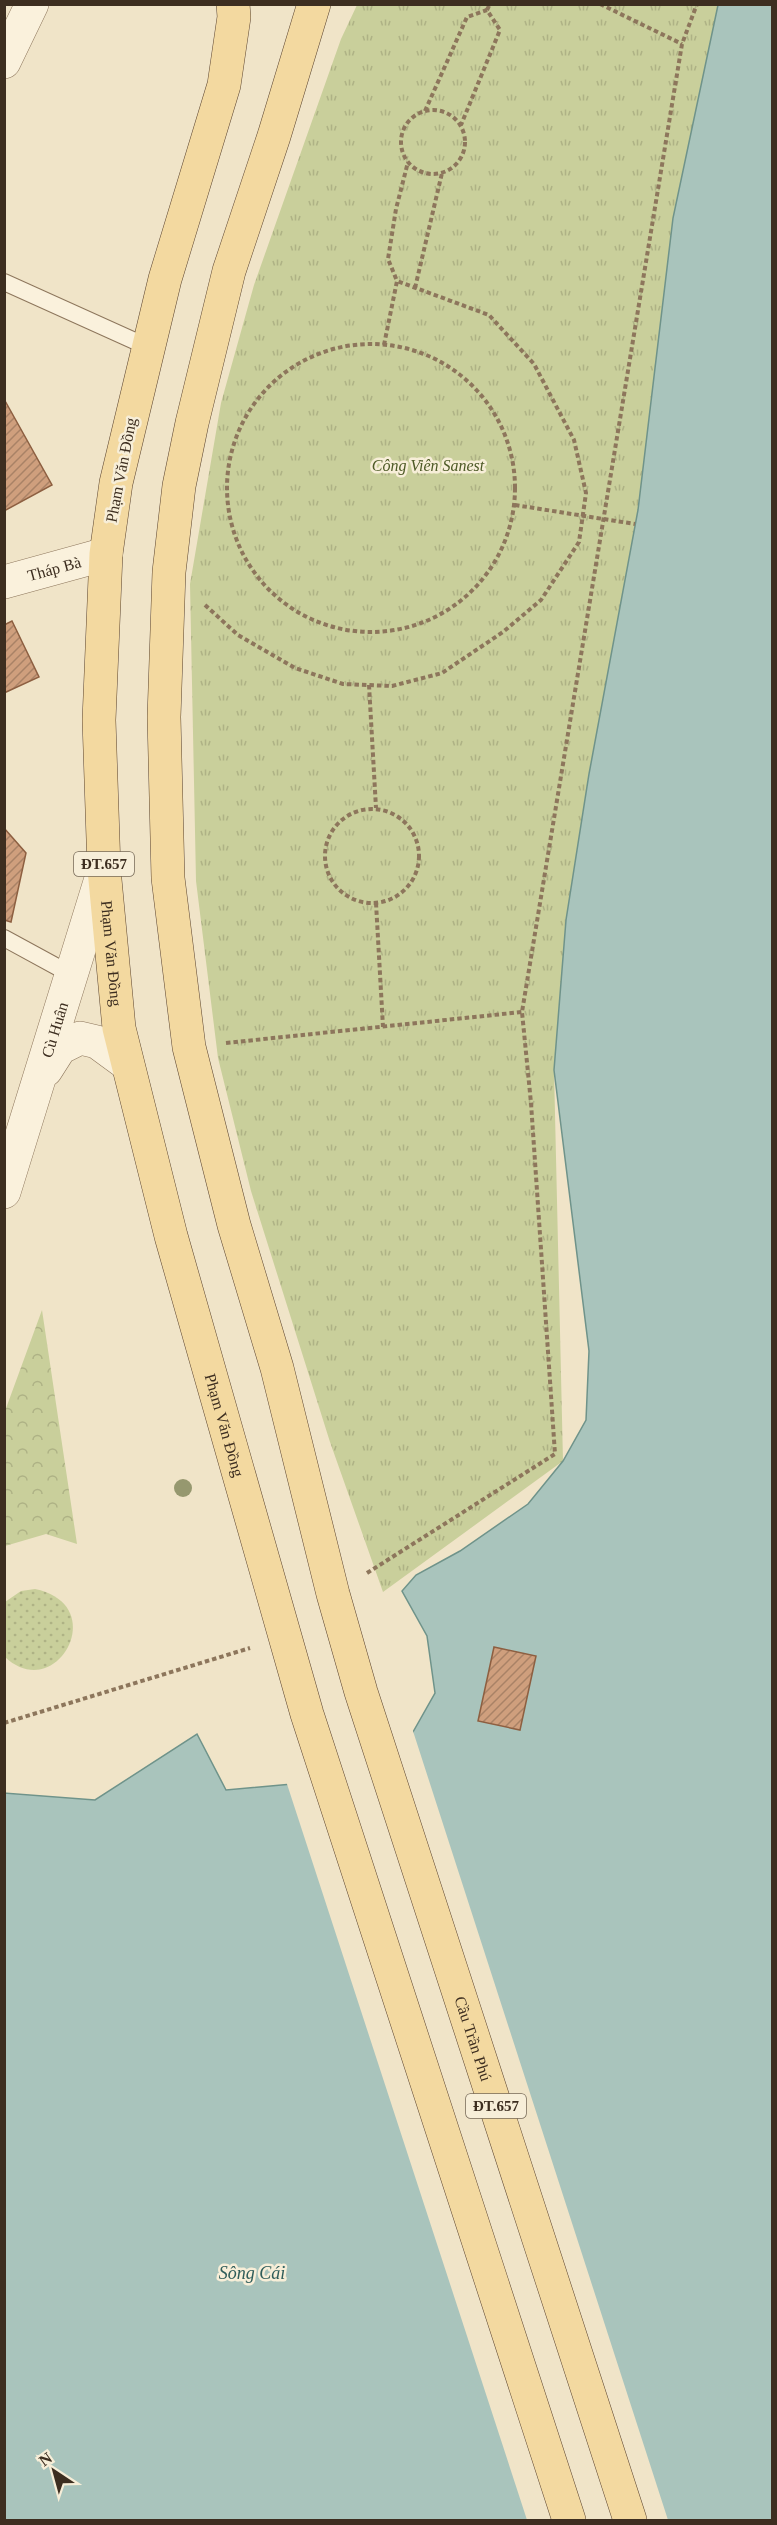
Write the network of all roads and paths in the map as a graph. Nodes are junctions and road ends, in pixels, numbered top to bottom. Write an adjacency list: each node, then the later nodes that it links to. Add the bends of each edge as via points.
1 (32, 4): 10 (street)
2 (233, 4): 20 (main road, Phạm Văn Đồng / ĐT.657, via 224,86)
3 (314, 4): 13 (main road, ĐT.657)
4 (328, 4): 13 (main road)
5 (490, 4): 8 (path)
6 (600, 4): 9 (path)
7 (697, 4): 9 (path)
8 (487, 10): 11 (path, via 467,17); 12 (path, via 500,30)
9 (682, 44): 23 (path)
10 (4, 62)
11 (425, 111): 12 (path, via 440,110); 14 (path, via 410,119 404,129 402,149)
12 (461, 125): 15 (path, via 466,142 464,153 451,169)
13 (274, 136): 26 (main road, ĐT.657, via 229,271 194,412 179,486)
14 (408, 162): 15 (path, via 422,172); 16 (path, via 388,259)
15 (442, 173): 18 (path)
16 (397, 281): 18 (path); 19 (path)
17 (4, 282): 20 (lane)
18 (415, 288): 22 (path, via 489,315 534,364 574,440 586,493)
19 (384, 345): 21 (path, via 424,353 465,377 496,414 513,458); 21 (path, via 331,349 287,370 253,404 232,447 226,494 235,541 260,582 296,613 341,630 389,632 434,618 473,589 501,551)
20 (148, 347): 25 (main road, Phạm Văn Đồng / ĐT.657, via 116,483)
21 (515, 505): 22 (path)
22 (583, 516): 23 (path); 28 (path, via 579,542 541,600 503,632 442,673 392,686)
23 (604, 519): 24 (path); 34 (path)
24 (635, 524)
25 (106, 554): 27 (street, Tháp Bà); 30 (main road, Phạm Văn Đồng / ĐT.657, via 99,720)
26 (169, 572): 28 (path, via 238,635 295,668 343,684); 36 (main road, ĐT.657, via 164,717 168,878)
27 (4, 582)
28 (369, 686): 29 (path)
29 (376, 808): 31 (path, via 405,820 419,848 418,864 404,891); 31 (path, via 360,810 340,821 327,841 324,857 334,885 346,896)
30 (104, 869): 33 (street, Cù Huân); 37 (main road, Phạm Văn Đồng / ĐT.657, via 119,1028)
31 (376, 903): 35 (path)
32 (4, 938): 33 (lane)
33 (72, 975): 38 (street, Cù Huân)
34 (522, 1012): 35 (path); 40 (path, via 555,1454)
35 (382, 1026): 36 (path)
36 (189, 1047): 40 (main road, ĐT.657, via 234,1225 277,1368)
37 (128, 1064): 38 (street, via 97,1042 80,1038 60,1048); 43 (main road, Phạm Văn Đồng / ĐT.657, via 171,1236 307,1713)
38 (40, 1079): 39 (street, Cù Huân)
39 (4, 1192)
40 (333, 1594): 44 (main road, Cầu Trần Phú / ĐT.657, via 361,1692)
41 (244, 1650): 42 (path)
42 (4, 1723)
43 (568, 2520)
44 (630, 2520)

